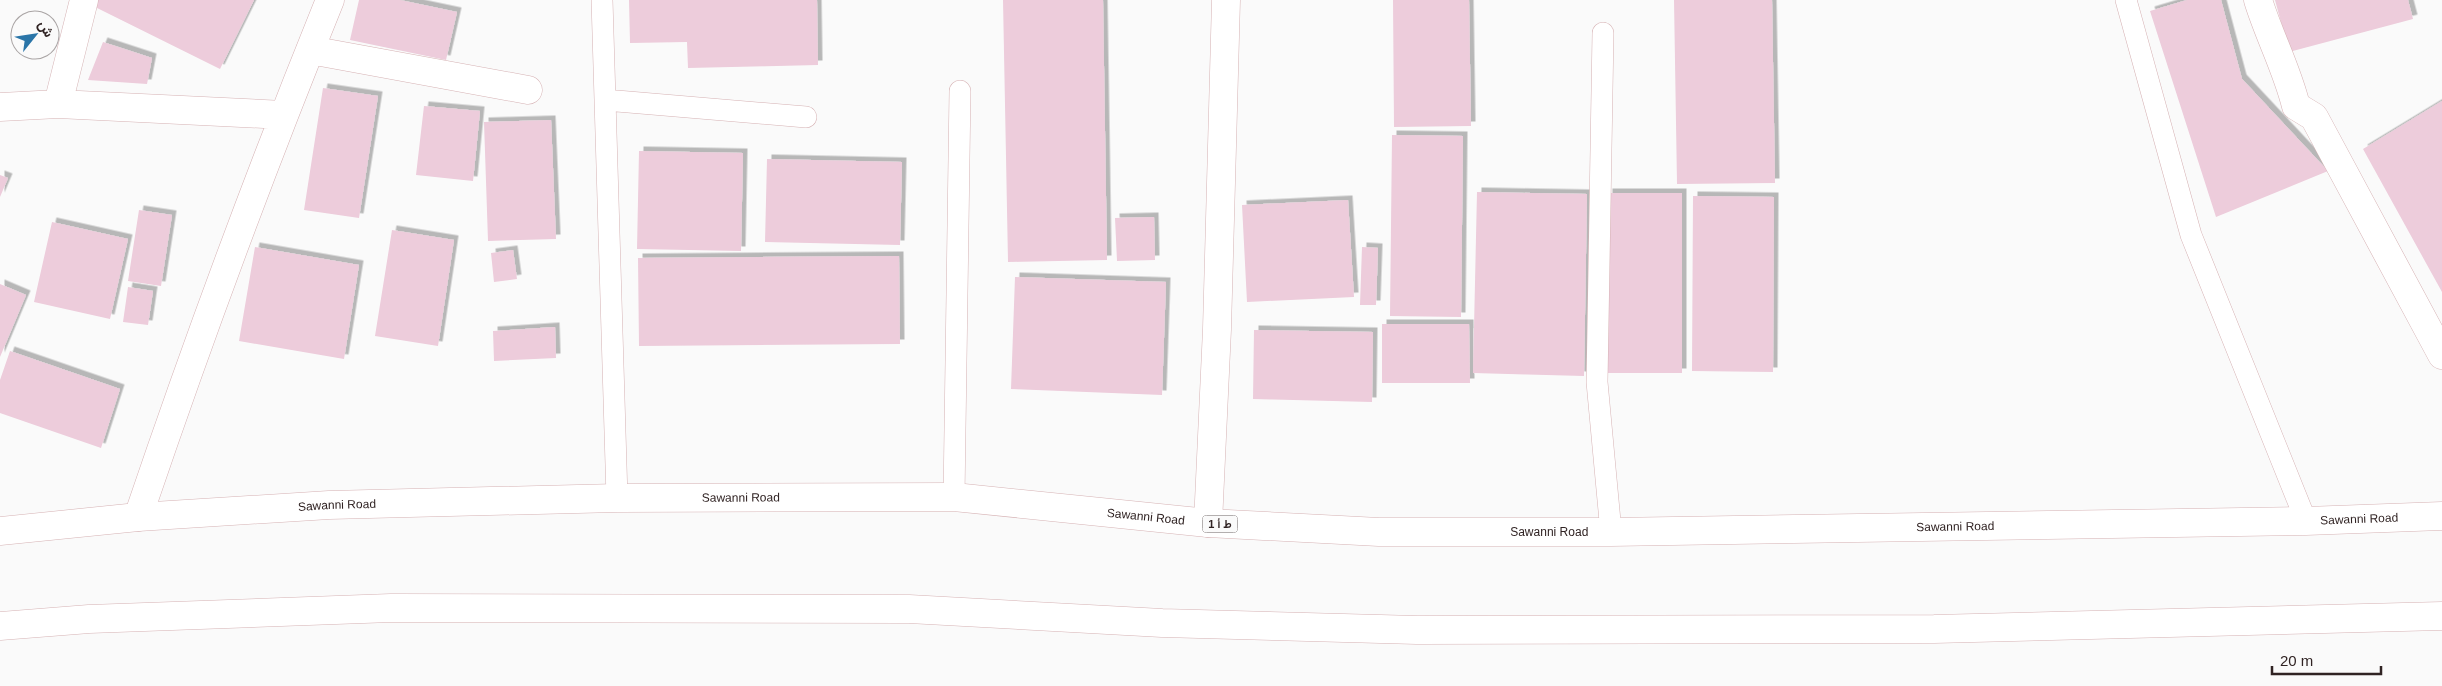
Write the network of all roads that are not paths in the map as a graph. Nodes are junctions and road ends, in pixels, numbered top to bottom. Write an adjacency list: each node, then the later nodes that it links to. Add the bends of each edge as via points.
1 (84, 0): 12 (main road)
2 (330, 0): 8 (main road)
3 (602, 0): 11 (lane)
4 (1226, 0): 22 (main road, via 1218,309)
5 (2126, 0): 21 (lane, via 2192,235)
6 (2258, 0): 16 (main road, via 2288,76 2296,106 2314,118)
7 (1603, 33): 24 (lane, via 1597,382)
8 (310, 50): 9 (main road); 14 (main road)
9 (528, 90)
10 (960, 91): 17 (lane)
11 (605, 100): 15 (lane); 18 (lane)
12 (58, 104): 13 (main road); 14 (main road)
13 (0, 107)
14 (284, 115): 20 (main road, via 183,384)
15 (806, 117)
16 (2442, 355)
17 (954, 497): 18 (main road, Sawanni Road / ط أ 1); 22 (main road, Sawanni Road / ط أ 1)
18 (617, 498): 20 (main road, Sawanni Road / ط أ 1, via 329,505)
19 (2442, 516): 21 (main road, Sawanni Road / ط أ 1)
20 (138, 517): 23 (main road, Sawanni Road / ط أ 1)
21 (2306, 521): 24 (main road, Sawanni Road / ط أ 1)
22 (1208, 523): 24 (main road, Sawanni Road / ط أ 1, via 1379,532)
23 (0, 531)
24 (1611, 532)
25 (2442, 616): 26 (main road, via 1934,628 1417,630 1162,623 909,609 391,608 89,618)
26 (0, 626)

